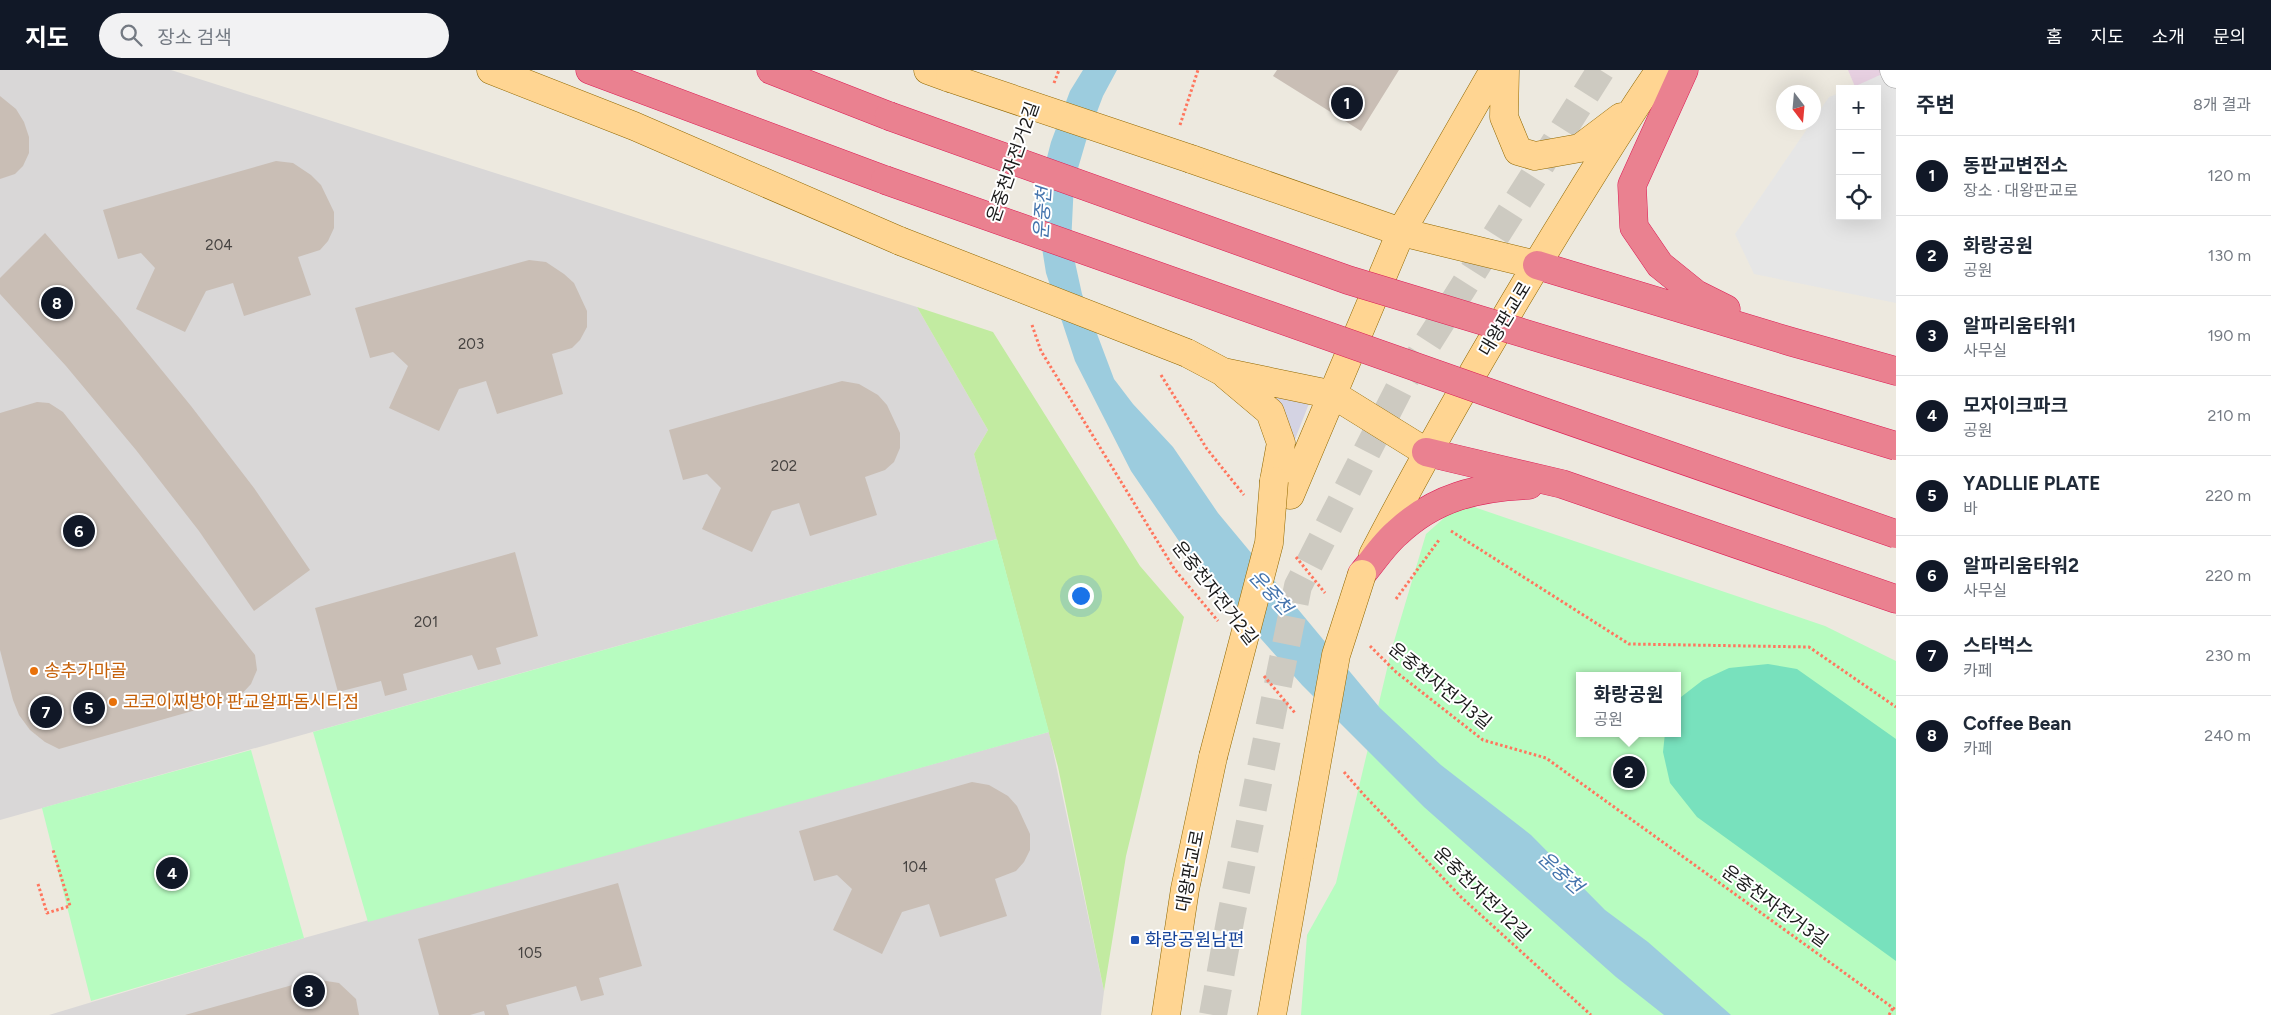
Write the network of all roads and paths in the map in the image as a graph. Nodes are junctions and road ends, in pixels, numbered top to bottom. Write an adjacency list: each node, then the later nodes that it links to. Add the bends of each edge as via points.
1 (491, 70): 19 (main road, bridge, via 634,126 900,241 1187,354)
2 (590, 70): 28 (highway, bridge, via 885,180)
3 (770, 70): 21 (highway, bridge, via 889,116 1348,280)
4 (1059, 70): 12 (path, 운중천자전거2길)
5 (1494, 70): 14 (main road)
6 (1505, 70): 13 (main road, via 1504,117 1518,151 1535,156 1580,148)
7 (1660, 70): 13 (main road, 대왕판교로)
8 (1684, 70): 17 (highway, via 1632,185 1634,227 1660,265 1696,294)
9 (1894, 70): 11 (lane)
10 (939, 74): 14 (main road, bridge)
11 (1896, 74)
12 (1052, 89)
13 (1632, 110): 15 (main road, 대왕판교로)
14 (1401, 232): 15 (main road); 20 (main road)
15 (1537, 265): 17 (highway); 22 (main road, 대왕판교로)
16 (1032, 322): 35 (path, 운중천자전거2길, via 1041,351 1170,562)
17 (1792, 342): 18 (highway)
18 (1896, 370)
19 (1223, 372): 20 (main road); 25 (main road, via 1270,412 1281,443)
20 (1334, 396): 22 (main road); 25 (main road)
21 (1896, 446)
22 (1426, 452): 24 (highway); 31 (main road, 대왕판교로)
23 (1233, 482): 26 (path)
24 (1562, 484): 31 (highway, via 1499,486 1469,492 1434,505 1396,533); 33 (highway)
25 (1282, 488): 44 (main road, 대왕판교로, bridge, via 1213,758 1185,889)
26 (1246, 497)
27 (1447, 528): 38 (path, via 1629,644 1809,646)
28 (1896, 534)
29 (1441, 536): 32 (path)
30 (1294, 556): 34 (path)
31 (1362, 574): 45 (main road, 대왕판교로, bridge, via 1336,656)
32 (1396, 599)
33 (1896, 599)
34 (1331, 600)
35 (1219, 623)
36 (1368, 644): 43 (path, 운중천자전거3길, via 1396,672 1483,740 1546,758)
37 (1263, 675): 39 (path)
38 (1896, 707)
39 (1301, 720)
40 (1339, 765): 46 (path, 운중천자전거2길, via 1461,896)
41 (54, 850): 42 (path, via 70,906 47,913)
42 (38, 884)
43 (1895, 1009): 47 (path)
44 (1166, 1015)
45 (1272, 1015)
46 (1591, 1015)
47 (1889, 1015)

